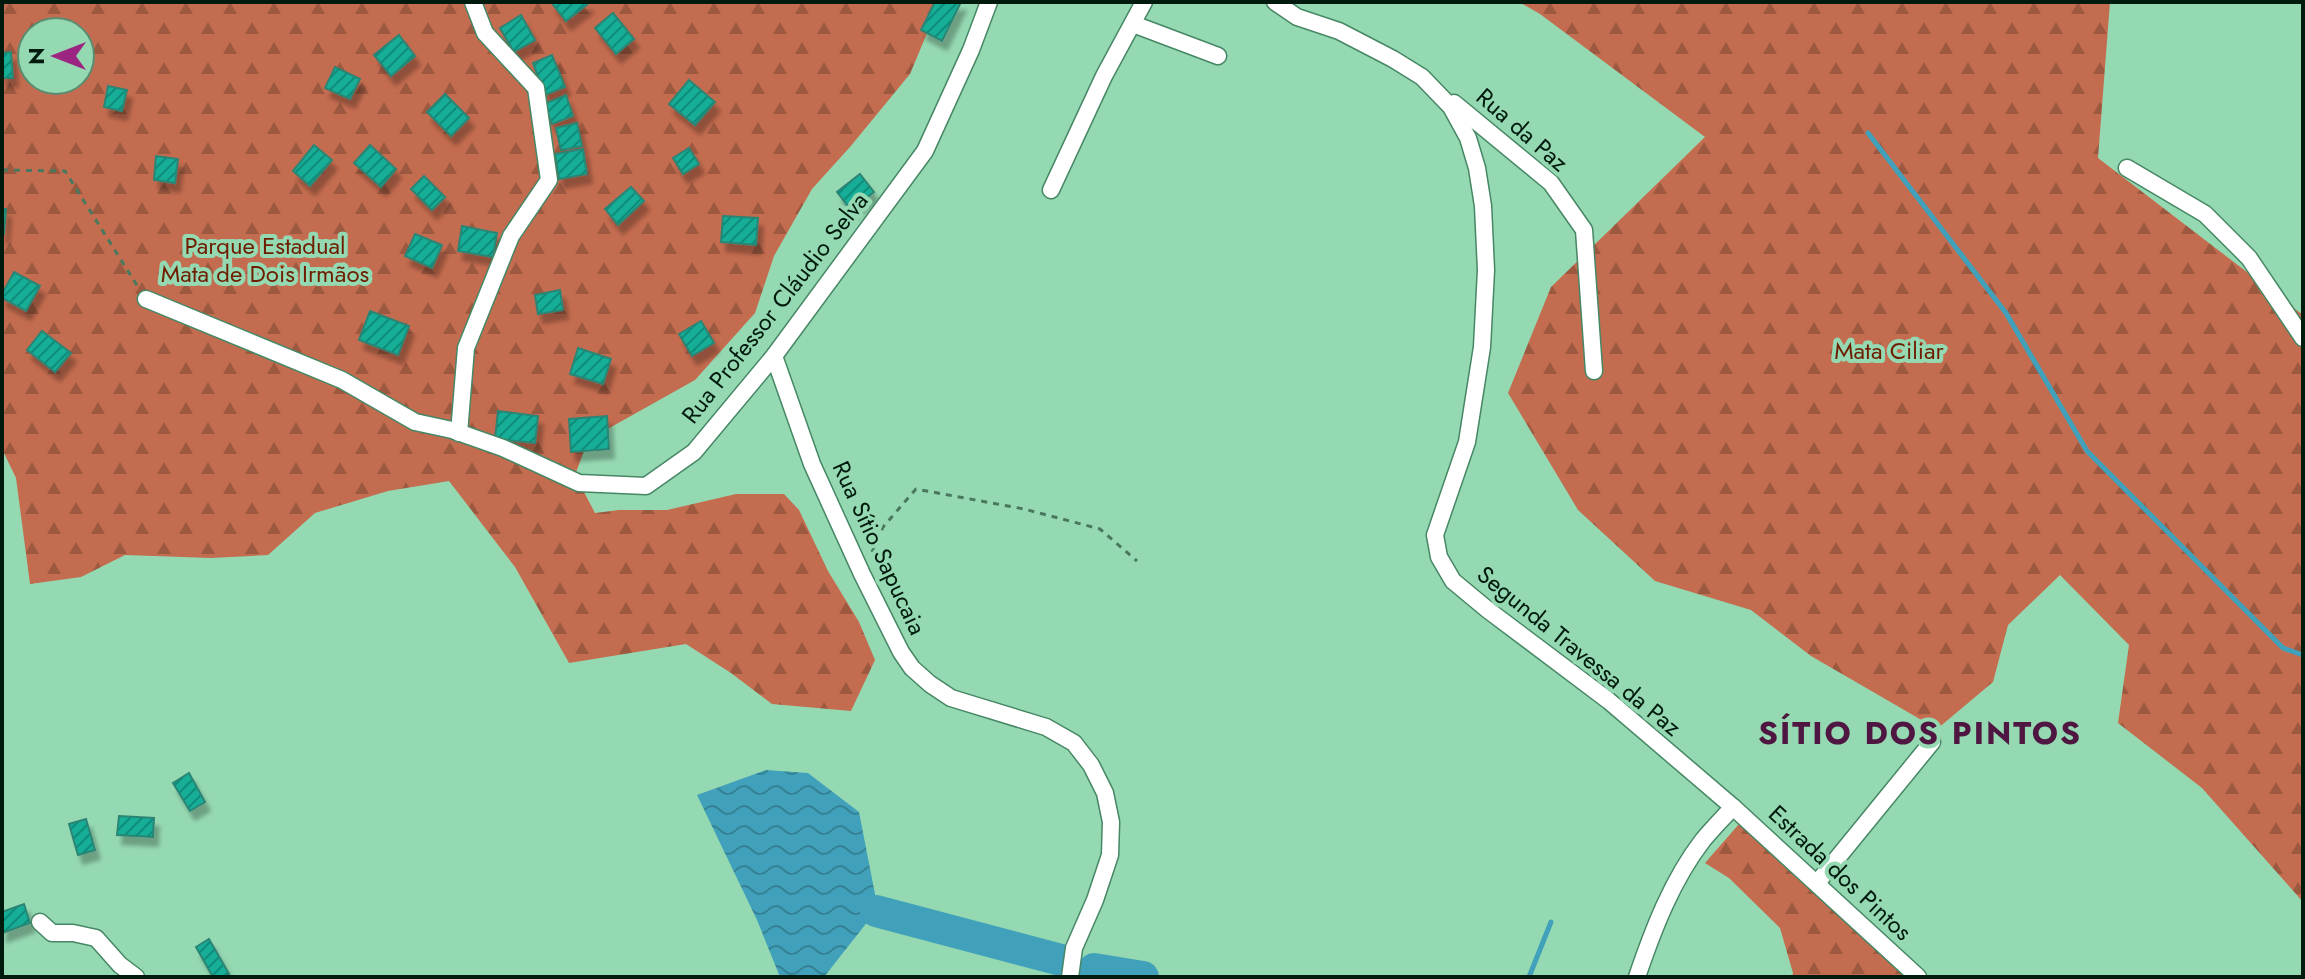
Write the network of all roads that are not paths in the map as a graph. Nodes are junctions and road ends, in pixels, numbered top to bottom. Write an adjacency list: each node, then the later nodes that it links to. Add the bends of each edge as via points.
1 (473, 2): 14 (street, via 485,33 536,88 549,180 511,236 466,348)
2 (989, 2): 12 (street, Rua Professor Cláudio Selva, via 925,151)
3 (1144, 2): 5 (street)
4 (1275, 2): 7 (street, Segunda Travessa da Paz)
5 (1133, 24): 6 (street); 9 (street)
6 (1218, 56)
7 (1422, 77): 13 (street, Rua da Paz, via 1551,183 1584,230); 16 (street, Segunda Travessa da Paz, via 1451,107 1468,138 1483,206 1486,270 1482,347 1467,442 1435,535 1439,557 1453,581 1609,701)
8 (2127, 168): 11 (street, via 2205,214 2249,258)
9 (1051, 190)
10 (146, 299): 14 (street, Rua Professor Cláudio Selva, via 342,380 415,422)
11 (2303, 338)
12 (774, 356): 14 (street, Rua Professor Cláudio Selva, via 694,452 646,486 579,483); 20 (street, Rua Sítio Sapucaia, via 812,464 912,668 951,698 1046,727 1074,743 1105,793 1110,855 1074,948)
13 (1594, 371)
14 (459, 433)
15 (1932, 742): 17 (street)
16 (1733, 807): 17 (street, Estrada dos Pintos); 21 (street, Estrada dos Pintos, via 1680,876)
17 (1817, 883): 22 (street, Estrada dos Pintos)
18 (40, 922): 19 (street, via 52,933 96,938)
19 (136, 977)
20 (1070, 977)
21 (1637, 977)
22 (1918, 977)

